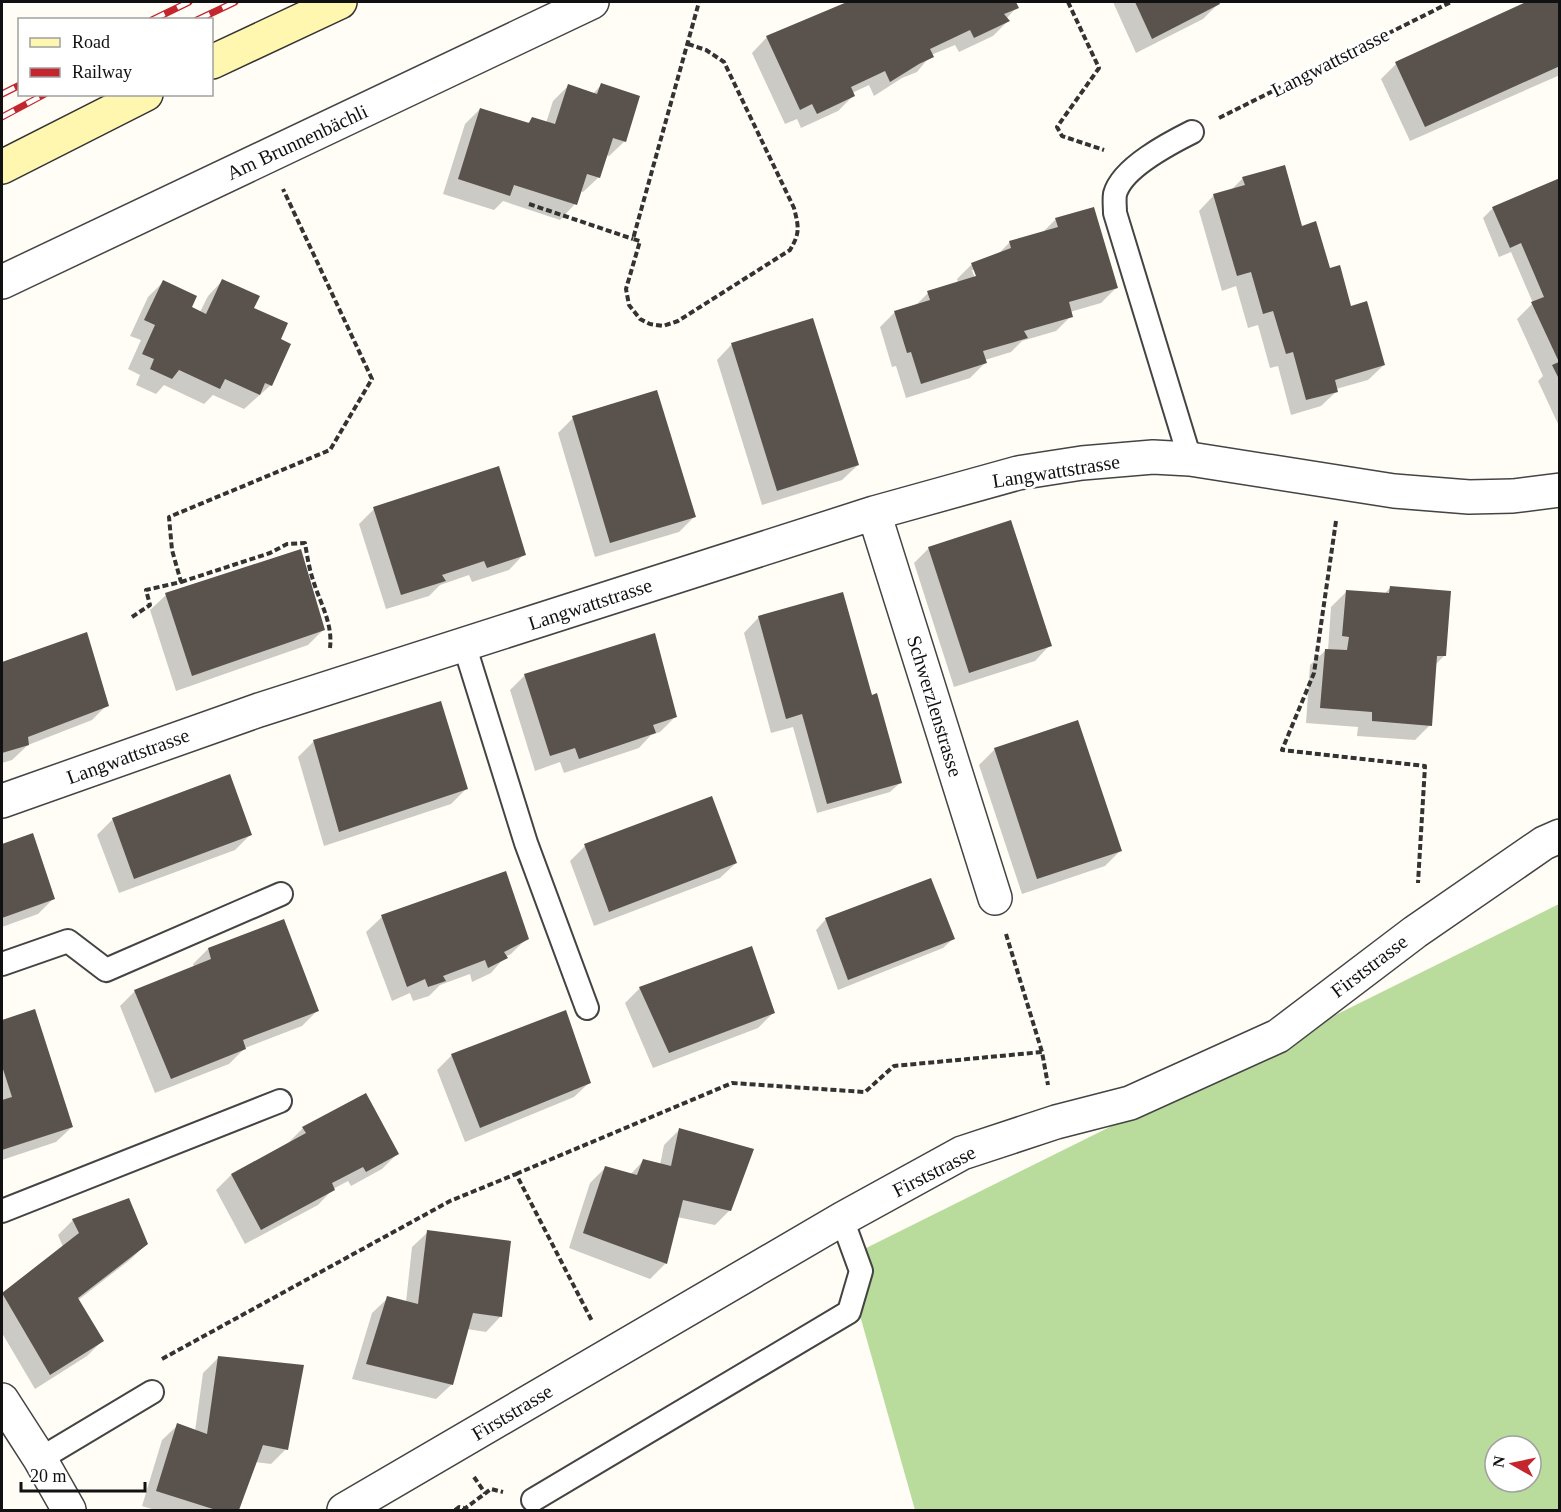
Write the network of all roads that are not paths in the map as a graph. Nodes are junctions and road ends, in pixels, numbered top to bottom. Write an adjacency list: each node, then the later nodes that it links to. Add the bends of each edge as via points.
1 (340, 2): 3 (main road)
2 (592, 2): 7 (street, Am Brunnenbächli)
3 (213, 62)
4 (142, 96): 6 (main road)
5 (1192, 132): 8 (lane, via 1142,161 1115,193 1115,213)
6 (2, 166)
7 (2, 282)
8 (1190, 459): 9 (street, Langwattstrasse, via 1394,491 1469,497); 10 (street, Langwattstrasse, via 1153,457 1018,473)
9 (1560, 490)
10 (874, 513): 11 (street, Langwattstrasse); 15 (street, Schwerzlenstrasse)
11 (464, 644): 12 (street, Langwattstrasse, via 248,714); 17 (lane, via 526,843)
12 (2, 801)
13 (1560, 836): 20 (street, Firststrasse, via 1415,932 1278,1036 1130,1103 962,1153)
14 (281, 894): 16 (lane, via 106,970 68,941)
15 (995, 898)
16 (2, 964)
17 (587, 1008)
18 (280, 1101): 19 (lane)
19 (2, 1211)
20 (842, 1219): 24 (lane, via 861,1271 849,1312); 26 (street, Firststrasse)
21 (152, 1392): 23 (lane)
22 (2, 1400): 23 (street)
23 (40, 1459): 25 (street)
24 (533, 1500)
25 (69, 1510)
26 (344, 1510)

